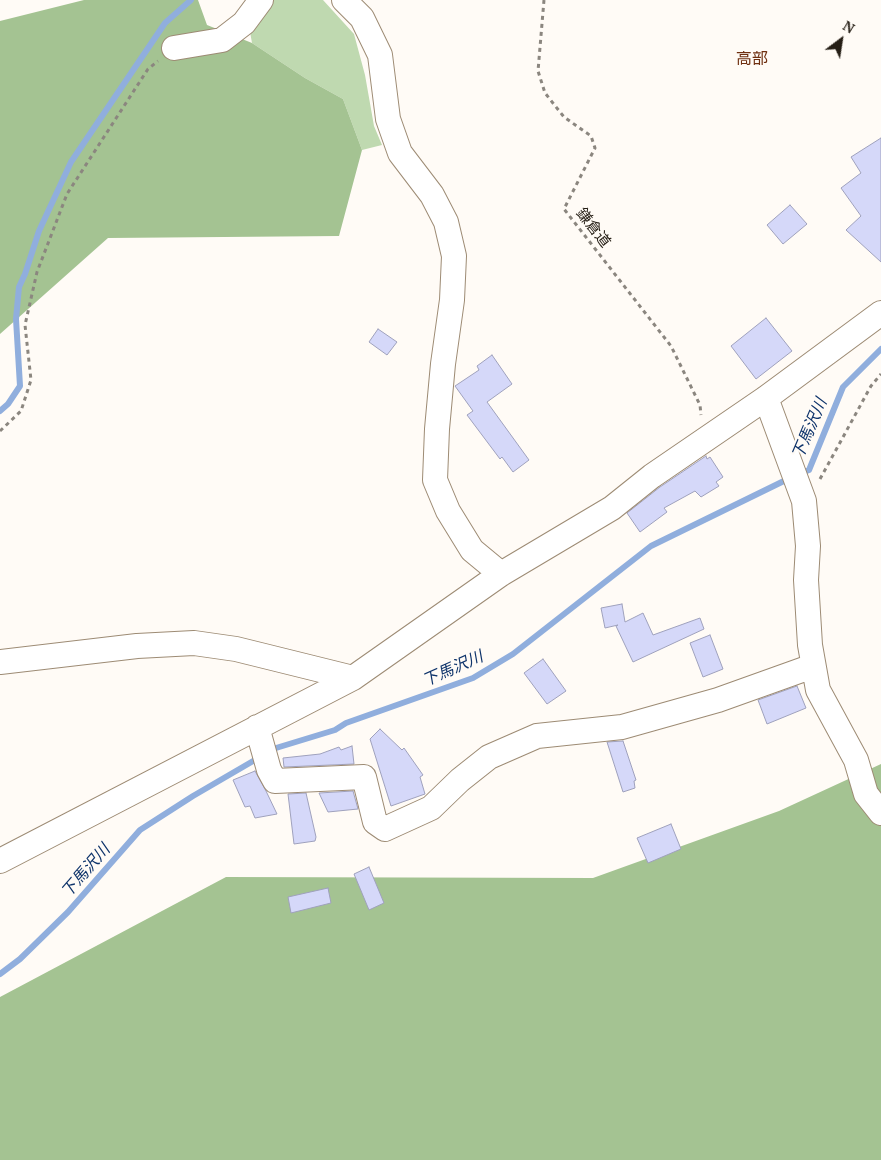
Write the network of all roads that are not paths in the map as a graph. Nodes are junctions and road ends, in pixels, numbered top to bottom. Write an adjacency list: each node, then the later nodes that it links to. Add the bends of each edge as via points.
1 (261, 0): 3 (street, via 244,23 222,40)
2 (344, 0): 6 (street, via 362,18 380,55 388,119 400,153 432,195 446,222 454,256 452,300 436,428 436,480 448,511 472,550)
3 (174, 48)
4 (881, 313): 5 (street)
5 (766, 398): 6 (street, via 652,476 612,508); 8 (street, via 797,484 808,546 806,580)
6 (501, 574): 9 (street)
7 (0, 662): 9 (street, via 137,646 194,643)
8 (813, 666): 10 (street, via 718,700 622,727 537,736 489,757 431,808 385,829 375,822 364,777 275,781); 11 (street, via 818,690)
9 (353, 678): 10 (street)
10 (259, 734): 13 (street)
11 (874, 794): 12 (street)
12 (881, 814)
13 (0, 861)

